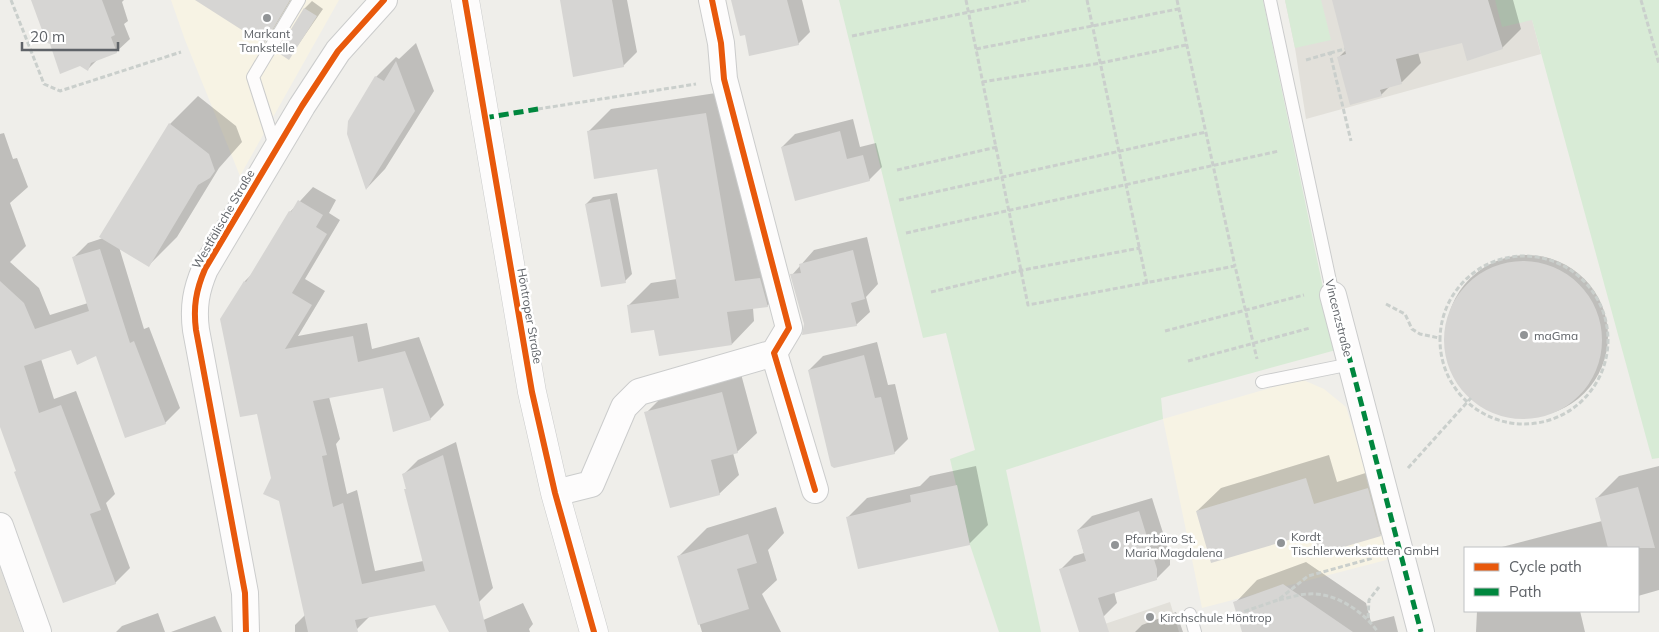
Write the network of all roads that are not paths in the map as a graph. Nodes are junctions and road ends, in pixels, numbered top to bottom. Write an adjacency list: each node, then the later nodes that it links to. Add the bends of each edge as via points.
1 (299, 0): 6 (lane, via 253,77)
2 (465, 0): 12 (street, Höntroper Straße, via 532,392)
3 (712, 0): 8 (street, via 724,79 789,328)
4 (1270, 0): 7 (lane, Vincenzstraße, via 1286,66)
5 (381, 1): 6 (street, Westfälische Straße, via 338,50)
6 (276, 149): 17 (street, Westfälische Straße, via 205,269 195,296 194,310 245,593)
7 (1321, 295): 9 (street, Vincenzstraße)
8 (774, 353): 11 (street); 12 (street, via 639,392 624,407 591,484)
9 (1351, 364): 10 (lane); 19 (street, Vincenzstraße)
10 (1262, 382)
11 (815, 490)
12 (555, 493): 18 (street, Höntroper Straße)
13 (0, 526): 16 (street)
14 (1190, 614): 15 (lane)
15 (1194, 630)
16 (38, 632)
17 (246, 632)
18 (594, 632)
19 (1421, 632)

